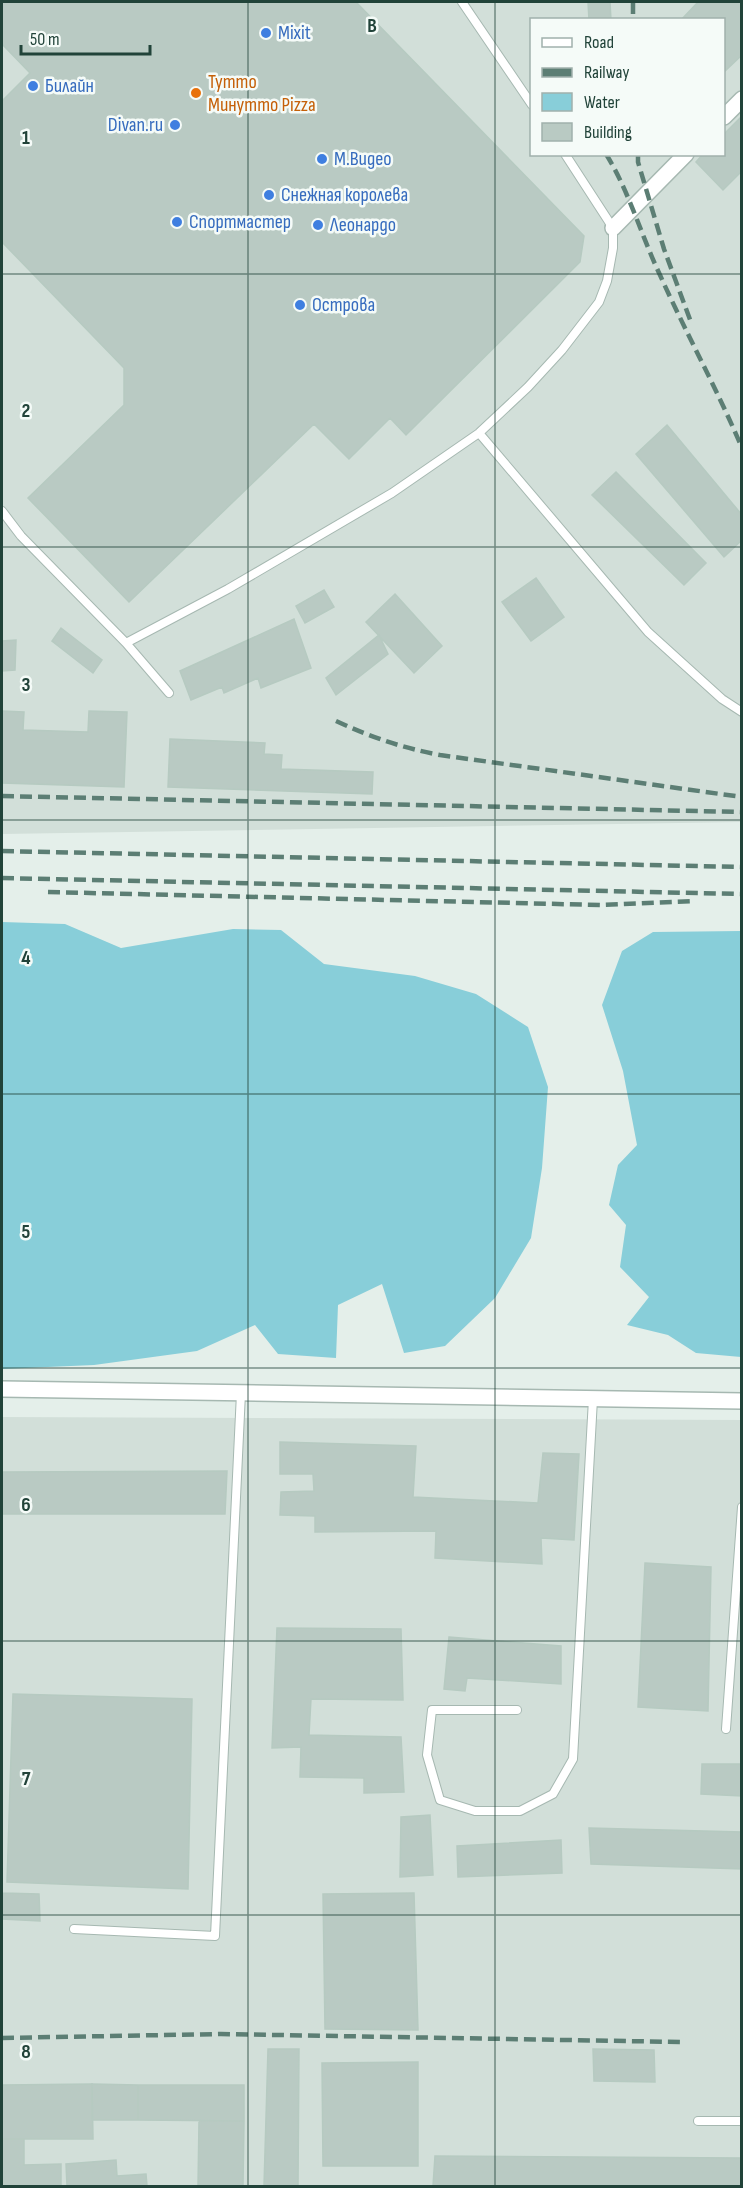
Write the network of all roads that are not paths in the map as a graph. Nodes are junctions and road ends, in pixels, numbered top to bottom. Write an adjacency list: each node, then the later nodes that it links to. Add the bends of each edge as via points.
1 (462, 2): 3 (lane)
2 (741, 99): 4 (street)
3 (530, 104)
4 (725, 115)
5 (566, 156): 7 (lane)
6 (684, 156): 7 (street)
7 (613, 228): 8 (lane, via 614,248 599,302 528,387)
8 (479, 433): 10 (lane, via 307,545); 12 (lane, via 648,632)
9 (2, 511): 10 (lane, via 21,536)
10 (126, 644): 11 (lane)
11 (169, 693)
12 (741, 712)
13 (2, 1389): 14 (street)
14 (241, 1393): 15 (street); 20 (lane, via 216,1936)
15 (593, 1399): 16 (street); 18 (lane, via 573,1759 553,1794 520,1811 475,1811 440,1800 427,1755 432,1710)
16 (741, 1401)
17 (741, 1507): 19 (lane)
18 (517, 1710)
19 (726, 1729)
20 (74, 1929)
21 (698, 2121): 22 (lane)
22 (741, 2121)

